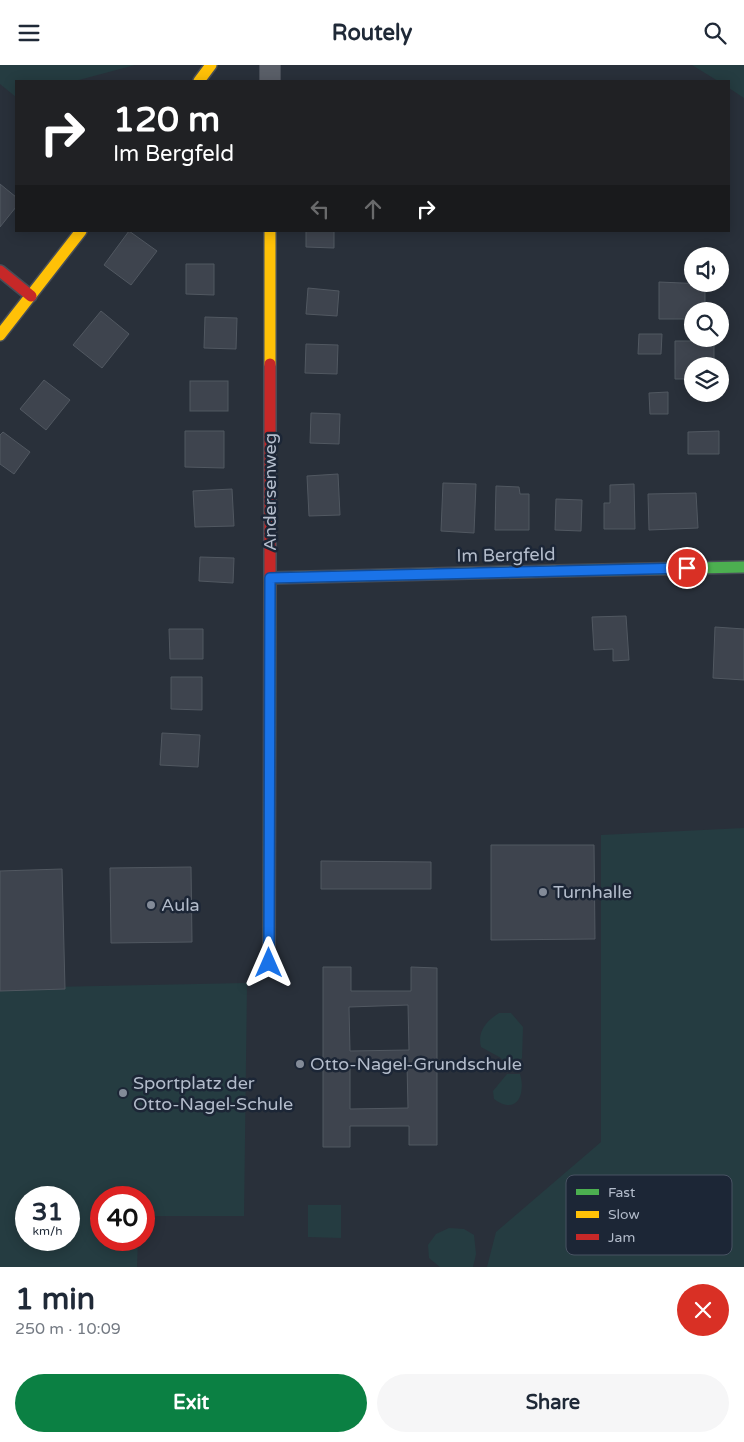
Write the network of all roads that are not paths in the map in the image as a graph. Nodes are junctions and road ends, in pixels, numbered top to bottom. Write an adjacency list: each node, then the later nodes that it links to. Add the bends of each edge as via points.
1 (211, 65): 3 (street)
2 (270, 65): 4 (street)
3 (200, 80)
4 (270, 80)
5 (80, 232): 8 (street)
6 (270, 232): 11 (street, Andersenweg)
7 (0, 271): 8 (street)
8 (31, 295): 9 (street)
9 (0, 335)
10 (744, 567): 11 (street, Im Bergfeld)
11 (270, 578): 12 (street, Andersenweg)
12 (269, 963)

